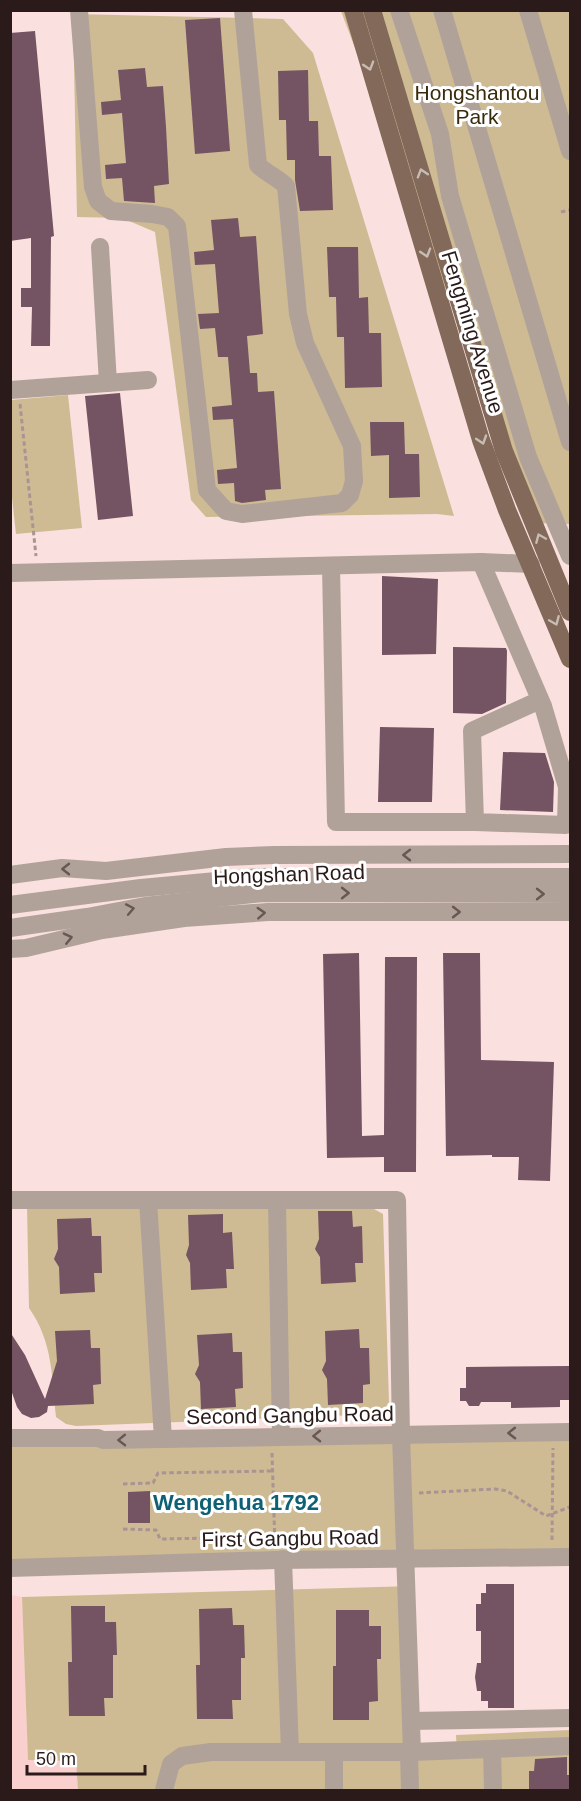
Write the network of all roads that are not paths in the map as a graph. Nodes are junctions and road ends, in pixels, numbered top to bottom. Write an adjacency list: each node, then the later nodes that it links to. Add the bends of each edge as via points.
1 (79, 10): 2 (street, via 93,186 98,201 111,211 160,215 177,226 207,490 226,511 242,514 342,503 354,482 352,446 305,343 298,314 286,186 258,165)
2 (243, 10)
3 (352, 10): 16 (main road, Fengming Avenue, one-way to 16, via 482,440)
4 (372, 10): 19 (main road, Fengming Avenue, one-way to 4, via 504,451)
5 (399, 10): 14 (street, via 440,134 450,196 528,457)
6 (442, 10): 13 (street)
7 (528, 10): 8 (street)
8 (570, 151)
9 (100, 247): 11 (street)
10 (148, 380): 11 (street)
11 (108, 383): 12 (street)
12 (15, 390)
13 (570, 442)
14 (570, 556)
15 (481, 562): 16 (street); 17 (street); 21 (street)
16 (531, 564): 20 (main road, Fengming Avenue, one-way to 20)
17 (331, 566): 18 (street); 22 (street, via 336,822)
18 (10, 573)
19 (570, 612)
20 (570, 659)
21 (540, 700): 22 (street, via 472,731); 22 (street, via 567,787 566,825)
22 (475, 822)
23 (570, 854): 24 (street, one-way to 24, via 264,855 106,871 62,868)
24 (10, 875)
25 (570, 877): 27 (street, Hongshan Road, via 259,877)
26 (570, 894): 29 (street, Hongshan Road, one-way to 26, via 145,906 262,893)
27 (10, 905)
28 (570, 912): 30 (street, one-way to 28, via 184,918 268,912)
29 (10, 928)
30 (10, 949)
31 (10, 1200): 32 (street)
32 (148, 1200): 33 (street); 38 (street)
33 (277, 1201): 35 (street, via 397,1200); 36 (street)
34 (562, 1432): 35 (street, Second Gangbu Road, one-way to 35)
35 (401, 1435): 36 (street, Second Gangbu Road, one-way to 36); 40 (street)
36 (276, 1437): 38 (street, Second Gangbu Road)
37 (10, 1438): 38 (street, Second Gangbu Road, one-way to 37)
38 (163, 1439)
39 (570, 1557): 40 (street, First Gangbu Road)
40 (405, 1558): 41 (street, First Gangbu Road); 44 (street)
41 (279, 1559): 42 (street, First Gangbu Road); 47 (street)
42 (10, 1568)
43 (570, 1718): 44 (street)
44 (411, 1721): 49 (street)
45 (570, 1746): 46 (street)
46 (492, 1749): 49 (street); 53 (street)
47 (290, 1752): 48 (street); 50 (street, via 182,1756 171,1764)
48 (334, 1752): 49 (street); 51 (street)
49 (410, 1752): 52 (street)
50 (164, 1791)
51 (334, 1791)
52 (410, 1791)
53 (493, 1791)

